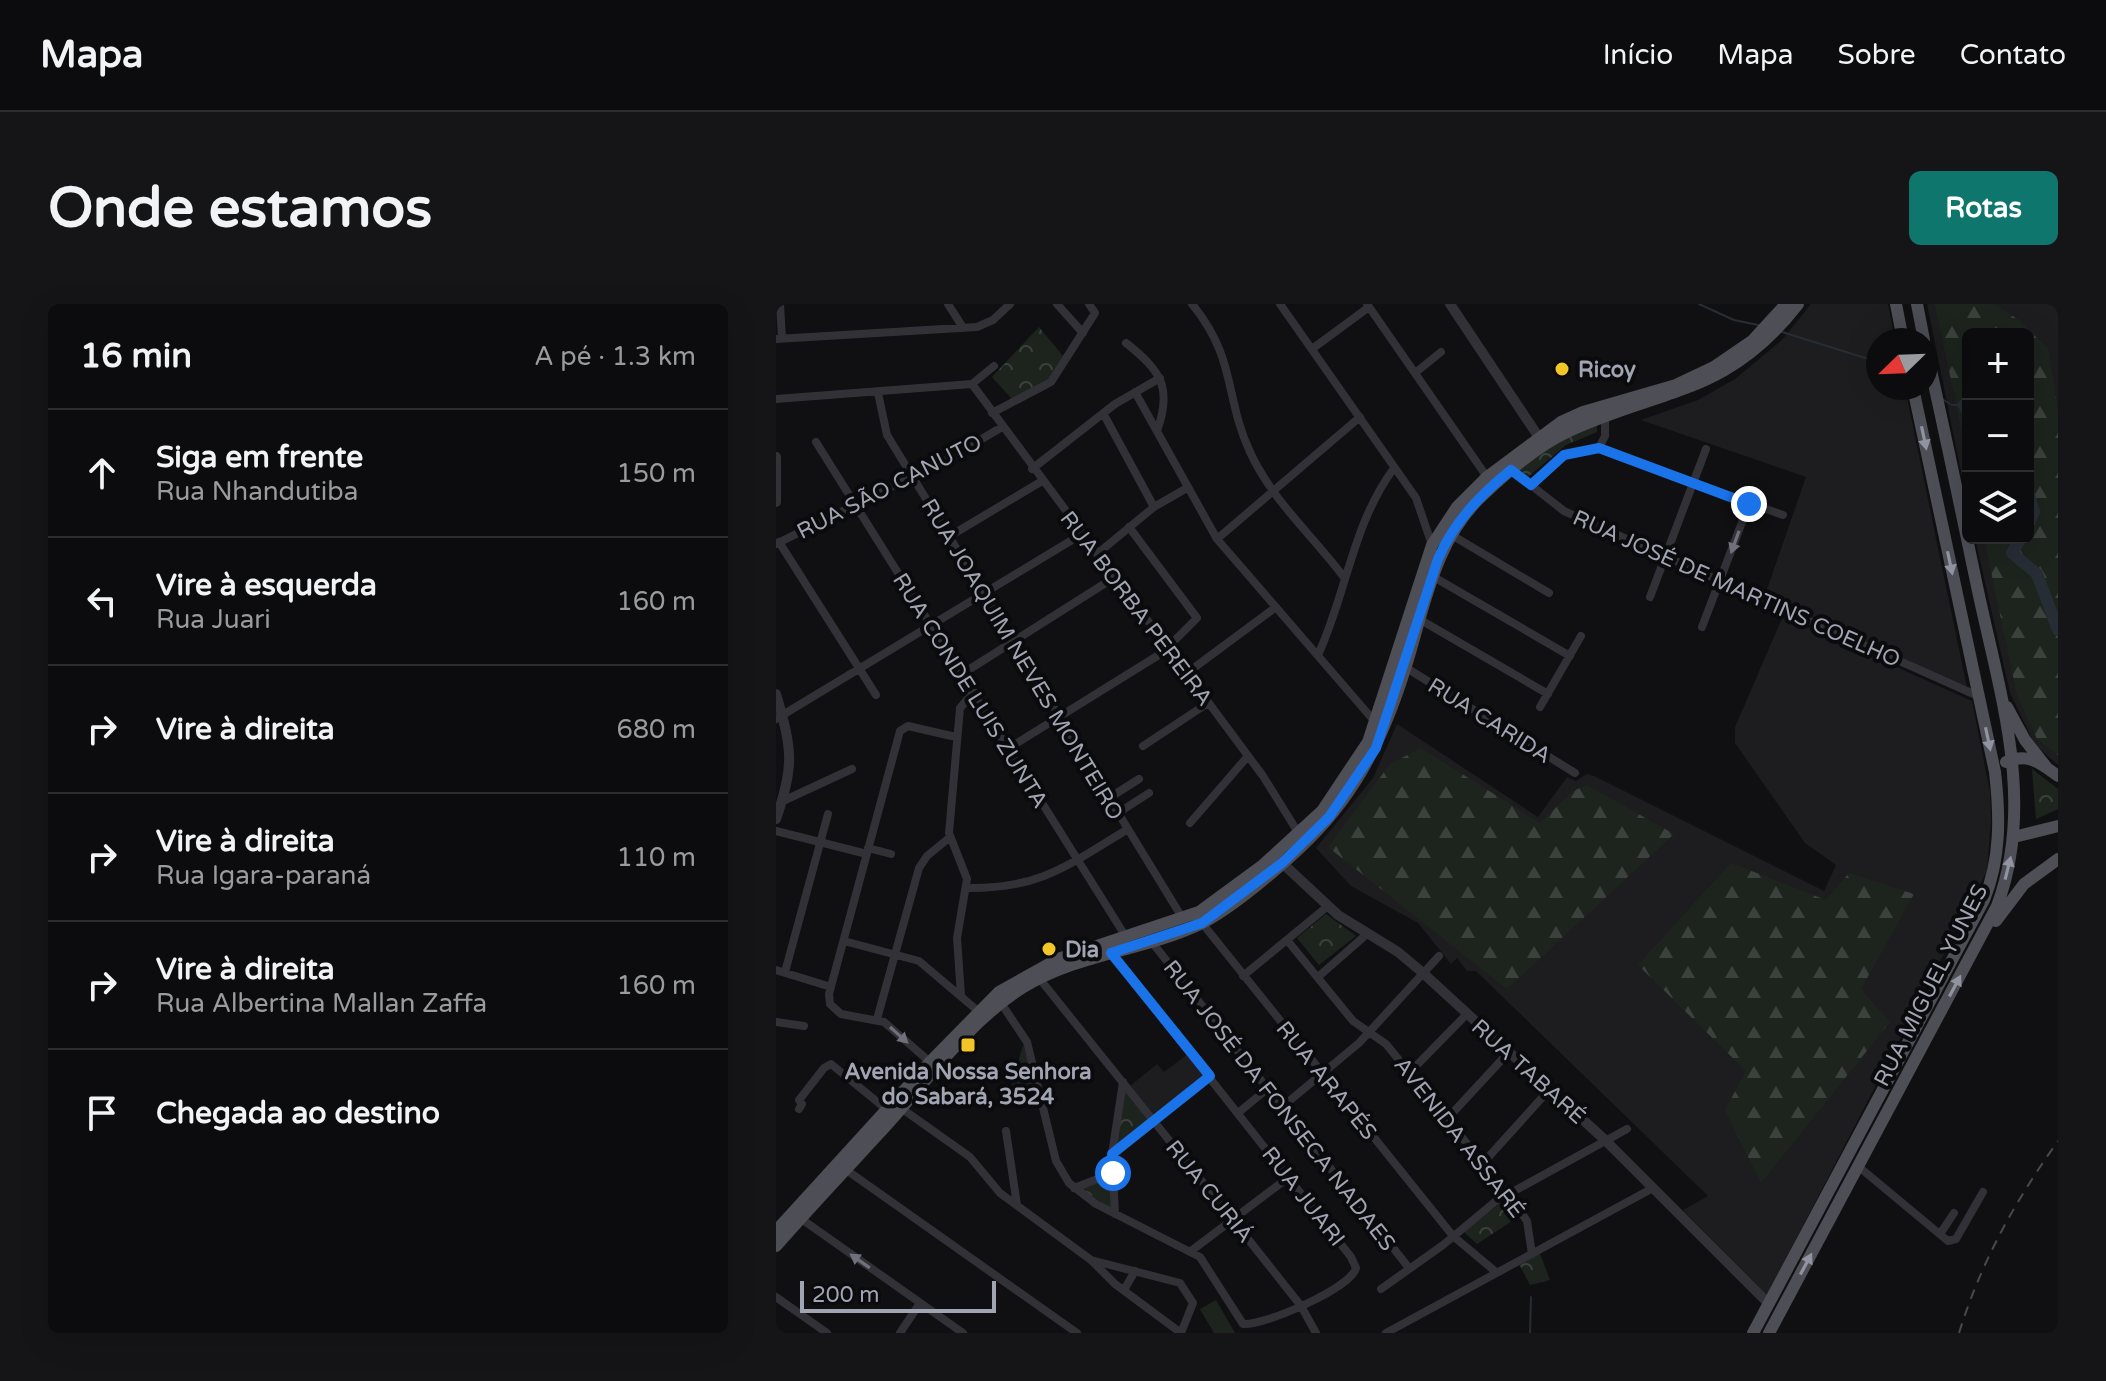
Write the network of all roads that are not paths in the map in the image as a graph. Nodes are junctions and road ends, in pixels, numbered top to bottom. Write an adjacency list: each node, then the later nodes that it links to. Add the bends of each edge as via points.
1 (780, 304): 18 (street)
2 (948, 304): 14 (street)
3 (1010, 304): 14 (street, via 984,325)
4 (1057, 304): 17 (street)
5 (1089, 304): 17 (street, via 1095,311)
6 (1192, 304): 53 (street, via 1224,354 1244,437)
7 (1280, 304): 20 (street)
8 (1450, 304): 38 (street)
9 (1786, 304): 38 (main road, via 1752,341 1714,367 1676,385 1583,412)
10 (1798, 304): 35 (main road, via 1734,366 1692,388)
11 (1896, 304): 15 (main road)
12 (1917, 304): 16 (main road)
13 (1368, 306): 20 (street); 23 (street)
14 (962, 326): 18 (street)
15 (1901, 328)
16 (1922, 328)
17 (1083, 333): 32 (street, via 1051,382)
18 (779, 339)
19 (1126, 343): 24 (street)
20 (1312, 349): 34 (street)
21 (1441, 352): 23 (street)
22 (994, 366): 25 (street)
23 (1415, 373): 48 (street)
24 (1160, 378): 26 (street); 37 (street, via 1165,404)
25 (972, 384): 27 (street); 32 (street, RUA BORBA PEREIRA)
26 (1135, 392): 33 (street); 37 (street)
27 (878, 393): 28 (street); 47 (street, RUA JOAQUIM NEVES MONTEIRO, via 884,430)
28 (776, 399)
29 (1916, 400): 31 (main road, RUA MIGUEL YUNES)
30 (1938, 400): 43 (main road, RUA MIGUEL YUNES)
31 (1918, 409): 43 (main road, via 1932,410); 93 (main road, RUA MIGUEL YUNES, one-way to 93)
32 (992, 413): 36 (street, RUA BORBA PEREIRA)
33 (1103, 413): 46 (street); 57 (street)
34 (1360, 417): 45 (street); 53 (street)
35 (1605, 417): 38 (main road); 40 (street)
36 (1002, 427): 46 (street, RUA BORBA PEREIRA); 47 (street, RUA SÃO CANUTO)
37 (1157, 431): 52 (street)
38 (1542, 441): 44 (main road)
39 (816, 442): 56 (street, RUA CONDE LUIS ZUNTA)
40 (1599, 448): 50 (street); 51 (street, via 1564,455)
41 (1706, 449): 50 (street)
42 (776, 457): 54 (street)
43 (1952, 466): 92 (main road, RUA MIGUEL YUNES)
44 (1508, 467): 48 (main road); 51 (street, RUA JOSÉ DE MARTINS COELHO); 61 (main road)
45 (1394, 468): 65 (street, via 1416,498); 68 (street, via 1366,515)
46 (1032, 469): 49 (street, RUA BORBA PEREIRA)
47 (911, 477): 56 (street, RUA SÃO CANUTO); 62 (street, RUA JOAQUIM NEVES MONTEIRO)
48 (1487, 477): 65 (main road, via 1457,507)
49 (1042, 481): 60 (street, RUA BORBA PEREIRA); 62 (street)
50 (1695, 483): 55 (street); 67 (street)
51 (1531, 485): 67 (street, RUA JOSÉ DE MARTINS COELHO, via 1564,511)
52 (1187, 488): 57 (street); 63 (street)
53 (1273, 493): 63 (street); 68 (street)
54 (776, 502)
55 (1749, 504): 58 (street); 71 (street, one-way to 71)
56 (855, 506): 64 (street, RUA SÃO CANUTO); 77 (street, RUA CONDE LUIS ZUNTA)
57 (1154, 507): 59 (street)
58 (1783, 515)
59 (1129, 527): 66 (street); 81 (street, via 1197,616)
60 (1082, 534): 66 (street, RUA BORBA PEREIRA); 72 (street)
61 (1450, 534): 69 (main road); 73 (street)
62 (950, 536): 72 (street, RUA JOAQUIM NEVES MONTEIRO)
63 (1217, 539): 75 (street)
64 (778, 543): 85 (street)
65 (1432, 545): 95 (main road)
66 (1097, 554): 70 (street, RUA BORBA PEREIRA)
67 (1668, 556): 71 (street, RUA JOSÉ DE MARTINS COELHO); 74 (street)
68 (1343, 576): 82 (street)
69 (1432, 576): 76 (main road); 83 (street)
70 (1115, 577): 80 (street); 81 (street, RUA BORBA PEREIRA)
71 (1721, 580): 78 (street); 93 (street, RUA JOSÉ DE MARTINS COELHO)
72 (984, 592): 77 (street); 80 (street, RUA JOAQUIM NEVES MONTEIRO)
73 (1549, 593)
74 (1650, 597)
75 (1276, 607): 82 (street); 86 (street)
76 (1419, 619): 84 (main road); 90 (street)
77 (929, 625): 85 (street); 87 (street, RUA CONDE LUIS ZUNTA)
78 (1702, 627)
79 (1581, 636): 83 (street)
80 (1015, 641): 87 (street); 98 (street, RUA JOAQUIM NEVES MONTEIRO)
81 (1167, 646): 86 (street, RUA BORBA PEREIRA); 98 (street)
82 (1318, 655): 94 (street)
83 (1570, 656): 90 (street)
84 (1405, 667): 109 (street, RUA CARIDA); 130 (main road, via 1364,769 1329,817)
85 (858, 669): 91 (street); 99 (street)
86 (1187, 673): 96 (street, RUA BORBA PEREIRA)
87 (962, 674): 88 (street, RUA CONDE LUIS ZUNTA)
88 (974, 692): 101 (street, via 960,708); 103 (street, RUA CONDE LUIS ZUNTA)
89 (776, 694): 99 (street)
90 (1548, 694): 97 (street)
91 (876, 695)
92 (2000, 695): 105 (main road, RUA MIGUEL YUNES); 106 (main road)
93 (1978, 696): 108 (main road, RUA MIGUEL YUNES, one-way to 108)
94 (1356, 701): 95 (street); 100 (street)
95 (1382, 702): 100 (main road)
96 (1208, 703): 102 (street); 104 (street, RUA BORBA PEREIRA)
97 (1540, 707)
98 (1060, 716): 103 (street); 113 (street, RUA JOAQUIM NEVES MONTEIRO)
99 (779, 718): 114 (street, via 790,766)
100 (1376, 723): 123 (main road, via 1341,787)
101 (956, 737): 125 (street); 127 (street, via 902,728)
102 (1143, 746)
103 (1009, 748): 129 (street, RUA CONDE LUIS ZUNTA)
104 (1248, 756): 119 (street); 123 (street, RUA BORBA PEREIRA)
105 (2011, 760): 106 (main road, via 2033,759); 108 (main road); 124 (main road, RUA MIGUEL YUNES)
106 (2047, 768): 110 (main road)
107 (852, 769): 114 (street)
108 (1995, 772): 115 (main road, RUA MIGUEL YUNES)
109 (1575, 773)
110 (2058, 776)
111 (1139, 779): 113 (street)
112 (1149, 793): 116 (street)
113 (1109, 798): 116 (street, RUA JOAQUIM NEVES MONTEIRO)
114 (783, 801): 118 (street)
115 (2000, 811): 124 (main road); 166 (main road, RUA MIGUEL YUNES, via 1998,845 1984,900)
116 (1118, 813): 121 (street, RUA JOAQUIM NEVES MONTEIRO)
117 (828, 814): 126 (street)
118 (776, 819)
119 (1190, 823)
120 (2058, 826): 124 (main road)
121 (1128, 829): 129 (street); 134 (street, RUA JOAQUIM NEVES MONTEIRO)
122 (776, 831): 126 (street)
123 (1299, 834): 130 (main road)
124 (2014, 837): 141 (main road, RUA MIGUEL YUNES, one-way to 124, via 2004,888)
125 (949, 838): 132 (street, via 965,868); 143 (street, via 922,862)
126 (819, 842): 127 (street); 145 (street)
127 (867, 851): 128 (street); 139 (street)
128 (891, 854)
129 (1078, 859): 132 (street, via 1024,885); 137 (street, RUA CONDE LUIS ZUNTA)
130 (1278, 859): 133 (street, RUA TABARÉ); 134 (main road); 135 (main road)
131 (2058, 859): 141 (main road, via 2024,884)
132 (966, 888): 151 (street, via 957,933)
133 (1328, 906): 136 (street, RUA TABARÉ); 138 (street)
134 (1183, 919): 137 (main road)
135 (1202, 923): 140 (main road); 147 (street, RUA ARAPÉS)
136 (1367, 934): 146 (street, RUA TABARÉ); 148 (street)
137 (1126, 937): 153 (main road, via 1033,970)
138 (1287, 940): 147 (street); 148 (street, AVENIDA ASSARÉ)
139 (844, 941): 143 (street); 150 (street)
140 (1151, 941): 142 (main road); 167 (street, RUA JOSÉ DA FONSECA NADAES)
141 (1975, 949): 173 (main road, RUA MIGUEL YUNES, one-way to 141)
142 (1111, 953): 149 (main road); 164 (street, RUA JUARI)
143 (896, 954): 151 (street, via 923,964); 155 (street)
144 (1439, 956): 146 (street)
145 (780, 971): 150 (street)
146 (1423, 973): 154 (street, RUA TABARÉ); 158 (street)
147 (1243, 976): 163 (street, RUA ARAPÉS)
148 (1318, 977): 158 (street, AVENIDA ASSARÉ, via 1353,1021)
149 (1039, 978): 152 (main road); 165 (street, RUA CURIÁ)
150 (831, 987): 155 (street, via 829,1001 840,1013)
151 (961, 995): 153 (street)
152 (1001, 1003): 159 (main road); 188 (street, RUA JUARI, via 1027,1042 1056,1161)
153 (978, 1011): 159 (main road)
154 (1467, 1014): 160 (street, RUA TABARÉ); 162 (street)
155 (877, 1019): 161 (street, one-way to 161)
156 (776, 1022): 157 (street)
157 (804, 1026)
158 (1369, 1032): 162 (street, AVENIDA ASSARÉ); 163 (street)
159 (951, 1046): 161 (main road); 171 (main road)
160 (1508, 1053): 168 (street, RUA TABARÉ); 175 (street)
161 (930, 1062): 172 (main road)
162 (1410, 1072): 175 (street, AVENIDA ASSARÉ)
163 (1322, 1073): 170 (street); 199 (street, RUA ARAPÉS)
164 (1210, 1076): 174 (street, RUA JUARI); 176 (street)
165 (1123, 1082): 176 (street, RUA CURIÁ); 181 (street)
166 (1886, 1084): 173 (main road, via 1883,1100); 177 (main road, RUA MIGUEL YUNES)
167 (1267, 1089): 170 (street, RUA JOSÉ DA FONSECA NADAES); 174 (street)
168 (1549, 1090): 180 (street, RUA TABARÉ); 183 (street)
169 (800, 1106): 172 (street, via 799,1100 831,1064)
170 (1282, 1107): 204 (street, RUA JOSÉ DA FONSECA NADAES)
171 (901, 1108): 184 (main road); 192 (street, via 975,1161 995,1188)
172 (886, 1109): 187 (main road)
173 (1889, 1109): 182 (main road, RUA MIGUEL YUNES)
174 (1238, 1113): 186 (street, RUA JUARI)
175 (1447, 1119): 183 (street, AVENIDA ASSARÉ)
176 (1154, 1121): 181 (street); 196 (street, RUA CURIÁ)
177 (1863, 1126): 182 (main road, via 1868,1133); 211 (main road, RUA MIGUEL YUNES)
178 (1627, 1129): 180 (street)
179 (1006, 1131): 192 (street)
180 (1605, 1140): 189 (street, RUA TABARÉ); 191 (street)
181 (1112, 1154): 185 (street)
182 (1862, 1162): 198 (street); 222 (main road, RUA MIGUEL YUNES, one-way to 182)
183 (1483, 1163): 191 (street, AVENIDA ASSARÉ)
184 (845, 1169): 187 (main road); 217 (street)
185 (1113, 1173): 188 (street); 194 (street)
186 (1289, 1177): 196 (street); 212 (street, RUA JUARI, via 1356,1268 1349,1279)
187 (821, 1188): 195 (main road); 197 (main road)
188 (1074, 1188): 194 (street, RUA JUARI)
189 (1653, 1188): 202 (street); 211 (street, RUA TABARÉ)
190 (1983, 1192): 198 (street, via 1956,1239 1948,1241)
191 (1508, 1193): 199 (street); 202 (street, AVENIDA ASSARÉ, via 1527,1221)
192 (1017, 1205): 203 (street)
193 (1954, 1213): 198 (street)
194 (1115, 1214): 201 (street, RUA JUARI)
195 (800, 1218): 200 (main road); 210 (street, one-way to 195)
196 (1233, 1220): 201 (street); 212 (street, RUA CURIÁ)
197 (776, 1231)
198 (1940, 1234)
199 (1453, 1236): 204 (street); 206 (street, RUA ARAPÉS)
200 (776, 1246)
201 (1191, 1251): 213 (street, RUA JUARI, via 1217,1279)
202 (1532, 1254): 206 (street)
203 (1091, 1260): 205 (street); 208 (street)
204 (1409, 1268): 207 (street)
205 (1135, 1271): 208 (street); 218 (street, via 1182,1285 1193,1303)
206 (1496, 1272): 220 (street)
207 (1381, 1289)
208 (1124, 1290): 218 (street)
209 (776, 1297): 214 (street)
210 (920, 1303): 215 (street); 216 (street)
211 (1769, 1304): 221 (main road, RUA MIGUEL YUNES)
212 (1301, 1306): 213 (street, RUA JUARI); 219 (street, RUA CURIÁ)
213 (1243, 1328)
214 (827, 1333)
215 (900, 1333)
216 (963, 1333)
217 (1077, 1333)
218 (1181, 1333)
219 (1316, 1333)
220 (1386, 1333)
221 (1753, 1333)
222 (1769, 1333)

